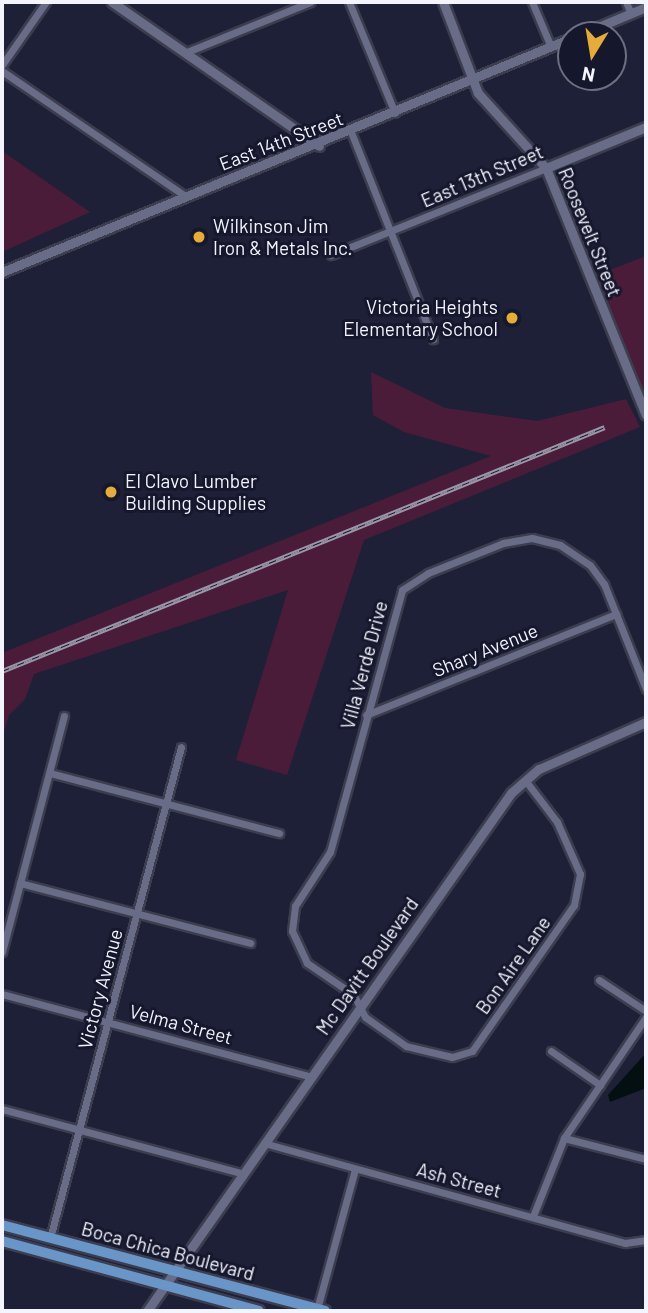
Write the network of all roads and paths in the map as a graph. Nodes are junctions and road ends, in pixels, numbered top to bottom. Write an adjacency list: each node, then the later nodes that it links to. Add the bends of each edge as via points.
1 (46, 2): 14 (street)
2 (112, 2): 13 (street)
3 (310, 2): 13 (street)
4 (349, 2): 17 (street)
5 (443, 2): 16 (street, Roosevelt Street)
6 (532, 2): 12 (street)
7 (626, 2): 9 (street)
8 (646, 7): 9 (street)
9 (631, 14): 10 (street)
10 (614, 21)
11 (557, 44): 12 (street, East 14th Street)
12 (551, 47): 16 (street, East 14th Street)
13 (187, 52): 20 (street)
14 (2, 65)
15 (2, 72): 22 (street)
16 (473, 79): 17 (street, East 14th Street); 21 (street, Roosevelt Street, via 478,93)
17 (396, 114): 19 (street, East 14th Street)
18 (646, 127): 21 (street, East 13th Street)
19 (351, 132): 20 (street, East 14th Street); 23 (street)
20 (319, 146): 22 (street, East 14th Street)
21 (546, 168): 23 (street, East 13th Street); 27 (street, Roosevelt Street)
22 (186, 196): 25 (street, East 14th Street)
23 (390, 233): 24 (street, East 13th Street); 26 (street)
24 (331, 256)
25 (2, 272)
26 (433, 339)
27 (646, 415)
28 (616, 614): 29 (street, Villa Verde Drive); 30 (street, Shary Avenue); 30 (street, Villa Verde Drive, via 590,565 549,541 532,538 503,543 428,573 402,590)
29 (646, 689)
30 (366, 715): 44 (street, Villa Verde Drive, via 330,852 295,906 292,931 307,963)
31 (64, 716): 34 (street)
32 (646, 722): 35 (street, Mc Davitt Boulevard, via 555,761)
33 (181, 747): 36 (street, Victory Avenue)
34 (50, 773): 36 (street); 38 (street)
35 (525, 780): 44 (street, Mc Davitt Boulevard, via 476,838); 44 (street, Bon Aire Lane, via 566,839 580,874 579,890 574,905 472,1051 452,1057 406,1046 365,1017)
36 (167, 804): 37 (street); 39 (street, Victory Avenue)
37 (279, 833)
38 (20, 883): 39 (street); 41 (street)
39 (137, 912): 40 (street); 47 (street, Victory Avenue)
40 (250, 943)
41 (2, 951)
42 (599, 980): 45 (street)
43 (2, 994): 47 (street, Velma Street)
44 (361, 1004): 49 (street, Mc Davitt Boulevard)
45 (646, 1011)
46 (646, 1017): 50 (street)
47 (108, 1020): 49 (street, Velma Street); 52 (street, Victory Avenue)
48 (551, 1051): 50 (street)
49 (312, 1077): 54 (street, Mc Davitt Boulevard)
50 (600, 1085): 53 (street)
51 (2, 1109): 52 (street)
52 (79, 1129): 57 (street); 60 (street, Victory Avenue)
53 (564, 1138): 55 (street); 58 (street)
54 (264, 1143): 56 (street, Ash Street); 57 (street, Mc Davitt Boulevard)
55 (646, 1159)
56 (355, 1169): 58 (street, Ash Street); 65 (street)
57 (241, 1173): 63 (street, Mc Davitt Boulevard)
58 (533, 1216): 61 (street, Ash Street, via 625,1243)
59 (2, 1225): 60 (main road, Boca Chica Boulevard)
60 (50, 1238): 63 (main road, Boca Chica Boulevard)
61 (646, 1240)
62 (2, 1241): 64 (main road, Boca Chica Boulevard)
63 (174, 1271): 64 (street, Mc Davitt Boulevard); 65 (main road, Boca Chica Boulevard)
64 (164, 1286): 66 (street, Mc Davitt Boulevard); 67 (main road, Boca Chica Boulevard)
65 (321, 1310)
66 (147, 1311)
67 (259, 1311)

